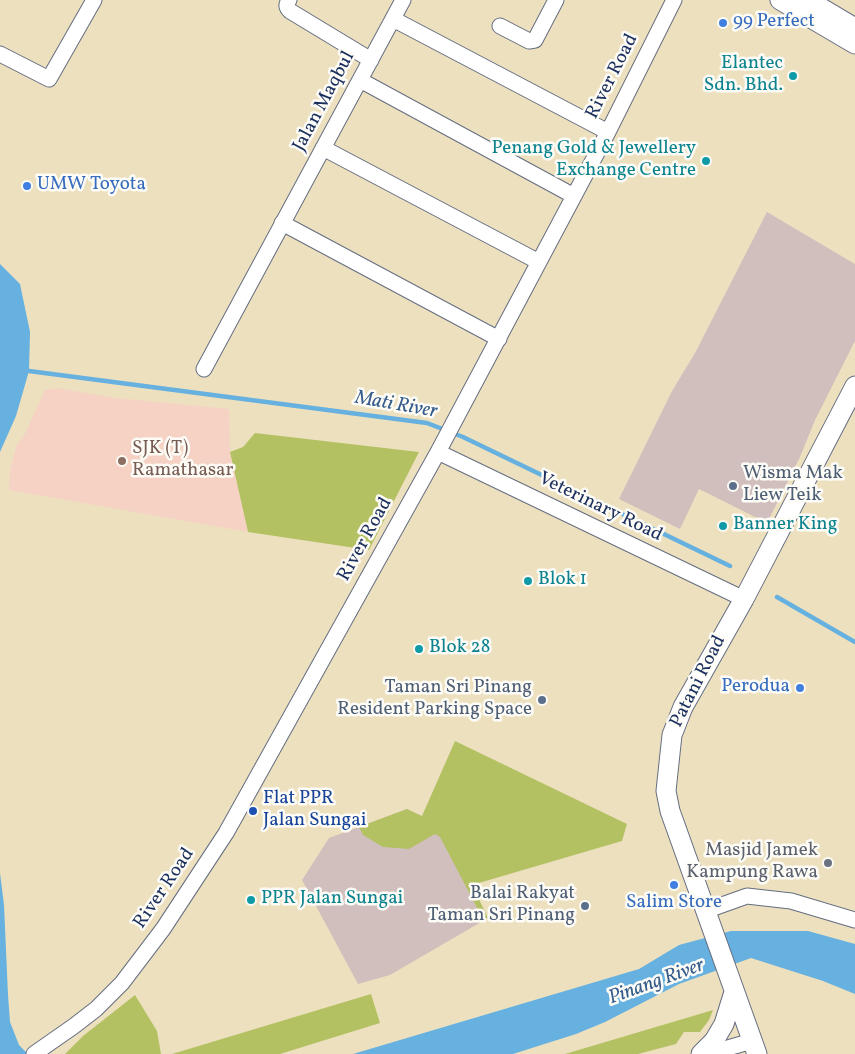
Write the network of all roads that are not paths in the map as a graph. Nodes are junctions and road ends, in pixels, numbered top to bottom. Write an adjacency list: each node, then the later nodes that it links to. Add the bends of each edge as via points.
1 (94, 0): 12 (street, via 49,79)
2 (289, 0): 13 (street, via 287,8 290,12)
3 (403, 0): 8 (street, Jalan Maqbul)
4 (556, 0): 9 (street, via 535,40 528,40)
5 (674, 0): 15 (street, River Road)
6 (780, 0): 11 (main road)
7 (808, 0): 10 (main road)
8 (393, 19): 13 (street, Jalan Maqbul); 15 (street)
9 (500, 26)
10 (855, 28)
11 (855, 44)
12 (0, 54)
13 (371, 60): 14 (street, Jalan Maqbul)
14 (360, 80): 16 (street, Jalan Maqbul); 17 (street)
15 (608, 132): 17 (street, River Road)
16 (323, 148): 18 (street, Jalan Maqbul); 19 (street)
17 (574, 196): 19 (street, River Road)
18 (282, 223): 20 (street); 21 (street, Jalan Maqbul)
19 (539, 262): 20 (street, River Road)
20 (498, 339): 23 (street, River Road)
21 (204, 369)
22 (855, 386): 24 (main road, Patani Road)
23 (441, 448): 24 (street, Veterinary Road); 29 (street, River Road, via 211,857 122,983 81,1021)
24 (744, 599): 25 (main road, Patani Road, via 697,680 672,736 666,791)
25 (707, 916): 26 (street, via 747,896 791,901); 27 (main road, Patani Road)
26 (855, 920)
27 (731, 984): 28 (main road, Patani Road); 30 (main road, via 724,1024)
28 (755, 1048): 31 (street)
29 (39, 1051)
30 (701, 1054)
31 (707, 1054)

